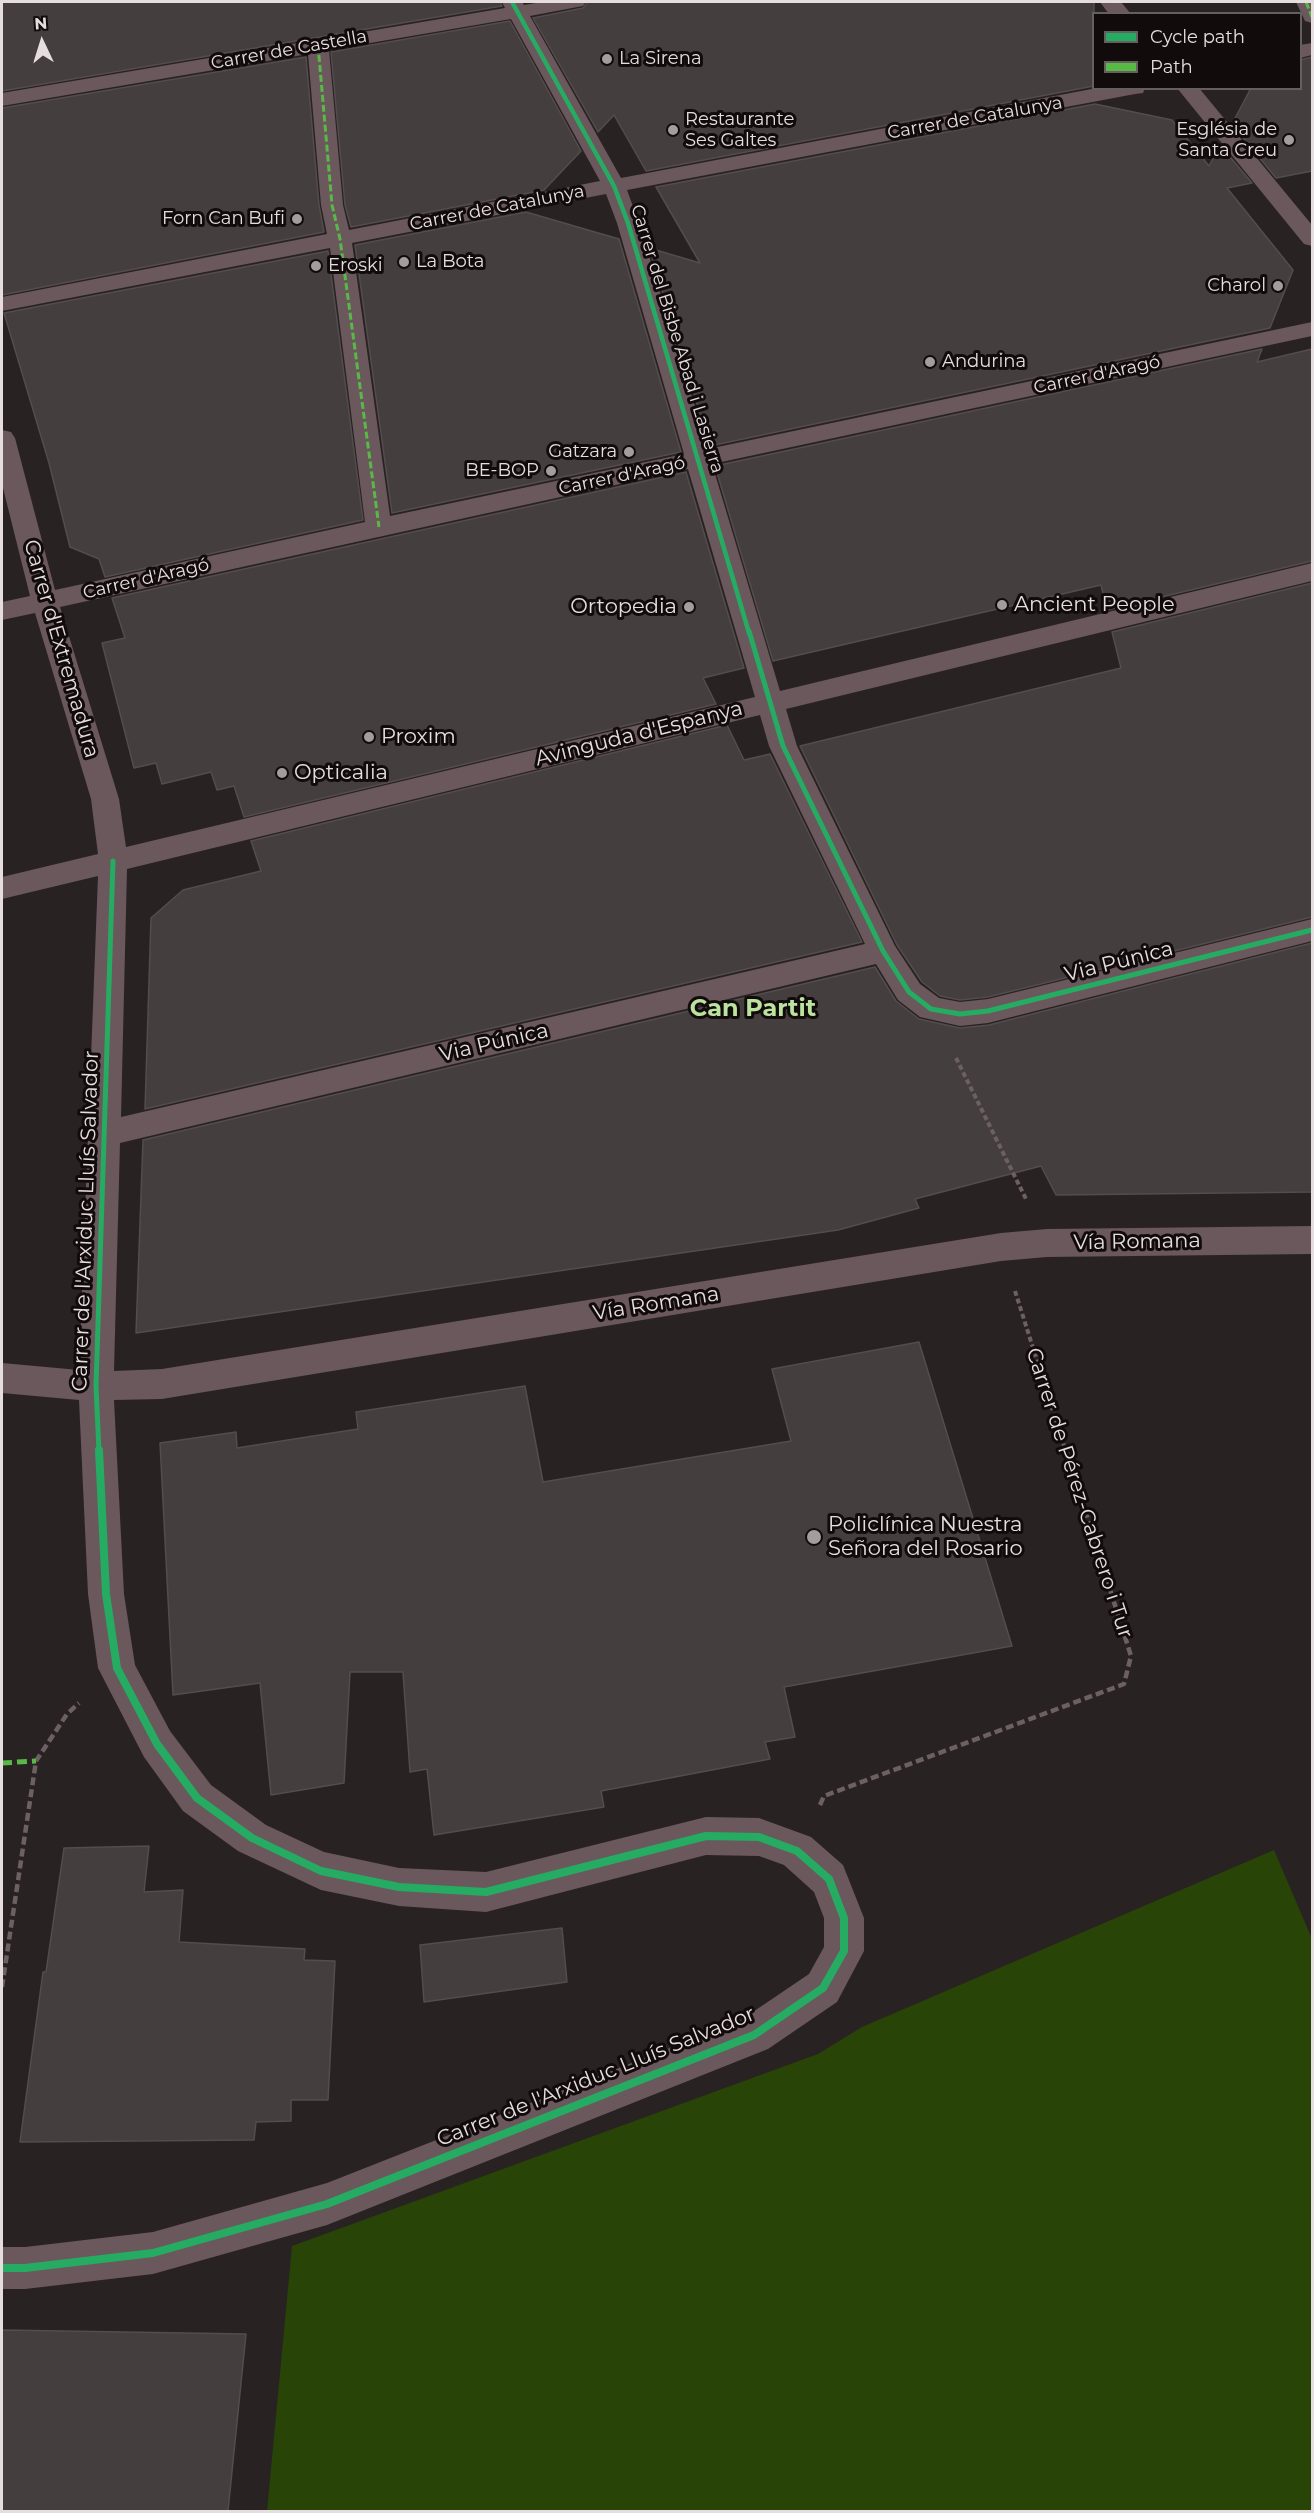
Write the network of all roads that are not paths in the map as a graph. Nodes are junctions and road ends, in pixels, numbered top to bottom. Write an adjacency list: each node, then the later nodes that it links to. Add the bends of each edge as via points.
1 (576, 2): 3 (street, Carrer de Castella)
2 (1306, 2): 4 (street)
3 (515, 7): 5 (street, Carrer de Castella); 9 (street, Carrer del Bisbe Abad i Lasierra)
4 (1312, 17)
5 (318, 45): 8 (street, Carrer de Castella); 10 (street, via 332,205)
6 (1124, 90): 9 (street, Carrer de Catalunya)
7 (1189, 90): 11 (street)
8 (2, 99)
9 (614, 186): 10 (street, Carrer de Catalunya); 15 (street, Carrer del Bisbe Abad i Lasierra)
10 (340, 239): 12 (street, Carrer de Catalunya); 16 (street)
11 (1312, 239)
12 (2, 304)
13 (1312, 329): 15 (street, Carrer d'Aragó)
14 (2, 438): 18 (street, Carrer d'Extremadura)
15 (699, 460): 16 (street, Carrer d'Aragó); 20 (street, Carrer del Bisbe Abad i Lasierra)
16 (380, 527): 18 (street, Carrer d'Aragó)
17 (1312, 572): 20 (street, Avinguda d'Espanya)
18 (45, 601): 19 (street, Carrer d'Aragó); 21 (street, Carrer d'Extremadura, via 105,798)
19 (2, 610)
20 (772, 702): 21 (street, Avinguda d'Espanya); 24 (street, via 793,769)
21 (113, 861): 22 (street, Avinguda d'Espanya); 25 (street, Carrer de l'Arxiduc Lluís Salvador)
22 (2, 888)
23 (1312, 930): 24 (street, Via Púnica, via 988,1011 960,1014 932,1009 909,992)
24 (883, 951): 25 (street, Via Púnica)
25 (104, 1134): 28 (street, Carrer de l'Arxiduc Lluís Salvador)
26 (1312, 1240): 28 (street, Vía Romana, via 1001,1247 162,1384)
27 (2, 1378): 28 (street, Vía Romana)
28 (96, 1386): 29 (street, Carrer de l'Arxiduc Lluís Salvador, via 106,1594 117,1668 157,1744 197,1798 252,1838 321,1872 399,1887 486,1892 706,1836 759,1837 797,1851 829,1879 844,1918 844,1951 823,1988 754,2035 327,2204 153,2253)
29 (2, 2268)

